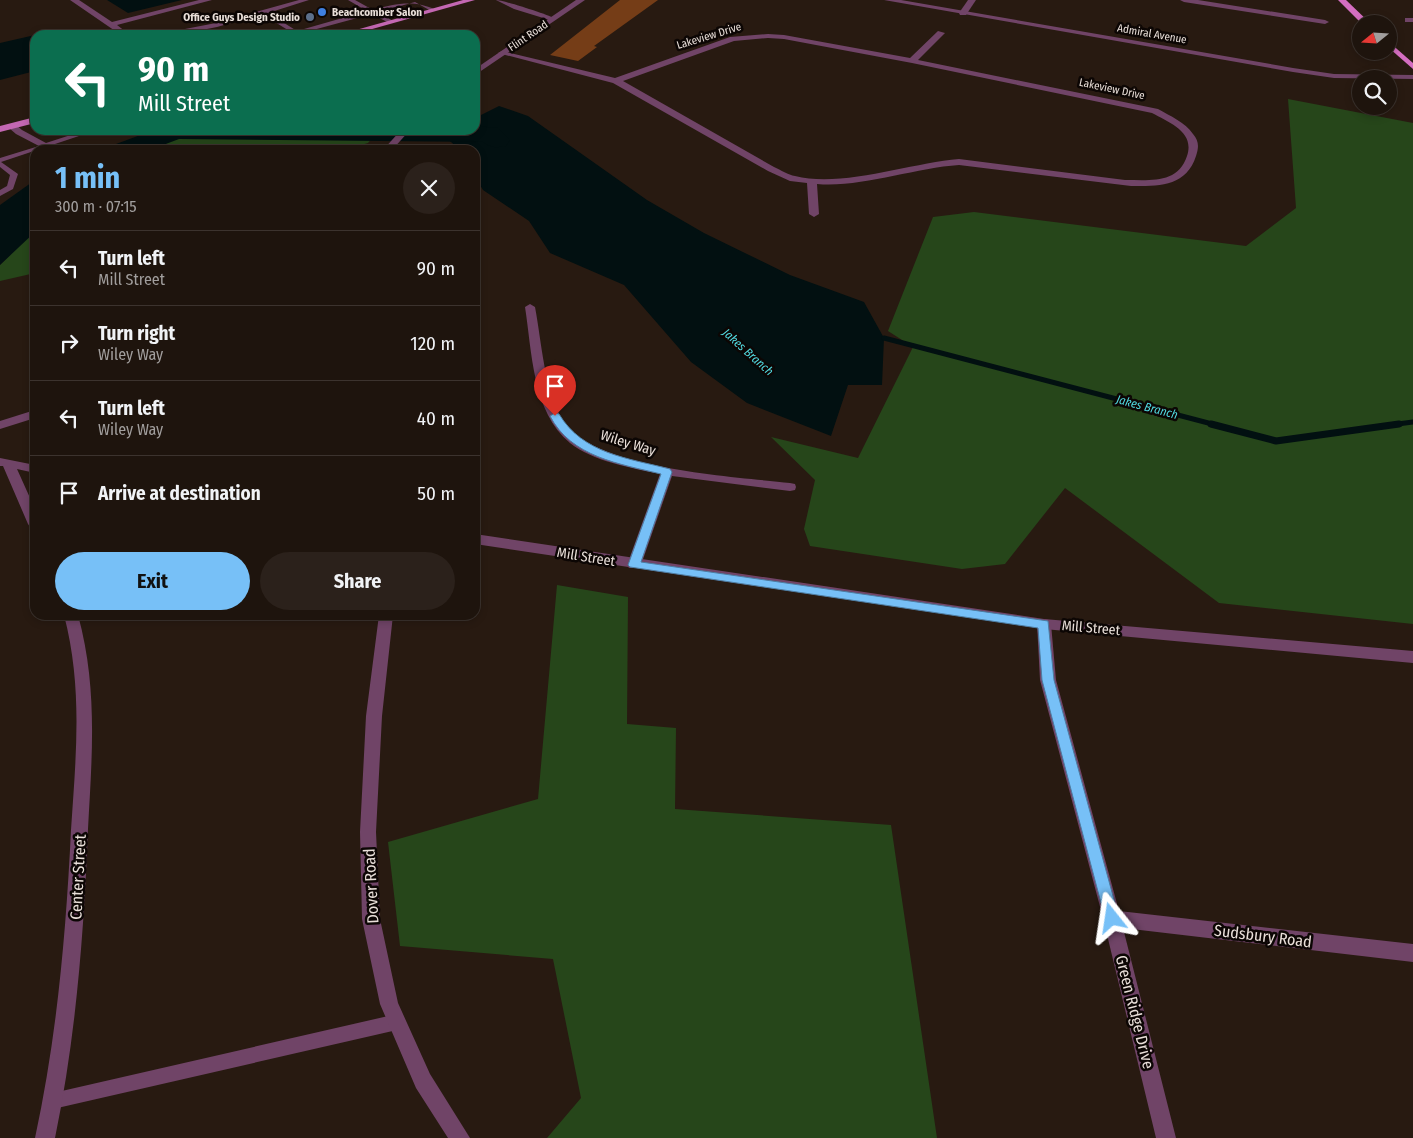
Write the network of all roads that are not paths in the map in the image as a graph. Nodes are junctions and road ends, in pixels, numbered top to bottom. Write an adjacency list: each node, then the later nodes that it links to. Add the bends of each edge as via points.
1 (74, 0): 21 (street)
2 (208, 0): 21 (street)
3 (306, 0): 14 (lane)
4 (351, 0): 15 (lane)
5 (415, 0): 13 (lane); 15 (lane)
6 (472, 0): 13 (main road)
7 (498, 0): 18 (lane)
8 (581, 0): 18 (street, Flint Road)
9 (888, 0): 16 (street, Admiral Avenue)
10 (972, 0): 16 (street)
11 (1184, 0): 20 (street)
12 (1342, 0): 17 (highway)
13 (433, 10): 19 (main road)
14 (263, 12): 23 (lane); 24 (lane)
15 (373, 12): 19 (lane); 25 (lane)
16 (963, 13): 33 (street, Admiral Avenue, via 1334,76)
17 (1358, 15)
18 (553, 18): 28 (street, Flint Road)
19 (390, 22): 26 (main road)
20 (1325, 22)
21 (110, 25): 22 (street)
22 (118, 30)
23 (188, 30)
24 (292, 30)
25 (312, 30)
26 (362, 30)
27 (941, 33): 30 (street)
28 (502, 53): 32 (street, Flint Road); 34 (street, Lakeview Drive)
29 (1398, 53): 31 (highway)
30 (912, 61): 34 (street, Lakeview Drive, via 793,38 746,37); 45 (street, Lakeview Drive, via 1155,111 1190,135 1194,146 1188,166 1172,179 1145,183 959,162)
31 (1413, 67)
32 (480, 69)
33 (1413, 77)
34 (616, 81): 45 (street, Lakeview Drive, via 771,169 794,179)
35 (30, 121): 36 (main road)
36 (12, 126): 37 (main road); 40 (lane)
37 (0, 129)
38 (78, 135): 41 (lane)
39 (401, 135): 42 (street)
40 (43, 145)
41 (48, 145)
42 (391, 145)
43 (30, 151): 44 (lane)
44 (0, 162): 46 (lane, via 14,174 10,187)
45 (812, 182): 47 (street)
46 (0, 194)
47 (814, 214)
48 (530, 307): 53 (street, Wiley Way, via 549,406 561,427 581,445 614,459)
49 (30, 416): 50 (street)
50 (0, 425)
51 (4, 464): 52 (street); 55 (street)
52 (30, 468)
53 (667, 472): 54 (street, Wiley Way); 57 (street, Wiley Way)
54 (790, 487)
55 (30, 514)
56 (480, 541): 57 (street, Mill Street)
57 (634, 565): 60 (street, Mill Street)
58 (73, 620): 65 (street, Center Street, via 79,638 86,712 74,937)
59 (385, 620): 64 (street, Dover Road, via 374,716 368,832 371,920 389,1004)
60 (1044, 624): 61 (street, Mill Street); 62 (street, Green Ridge Drive, via 1048,680)
61 (1413, 657)
62 (1112, 918): 63 (street, Sudsbury Road); 68 (street, Green Ridge Drive)
63 (1413, 953)
64 (397, 1022): 65 (lane); 67 (street, Dover Road, via 423,1081)
65 (54, 1101): 66 (street, Center Street)
66 (45, 1138)
67 (460, 1138)
68 (1166, 1138)

